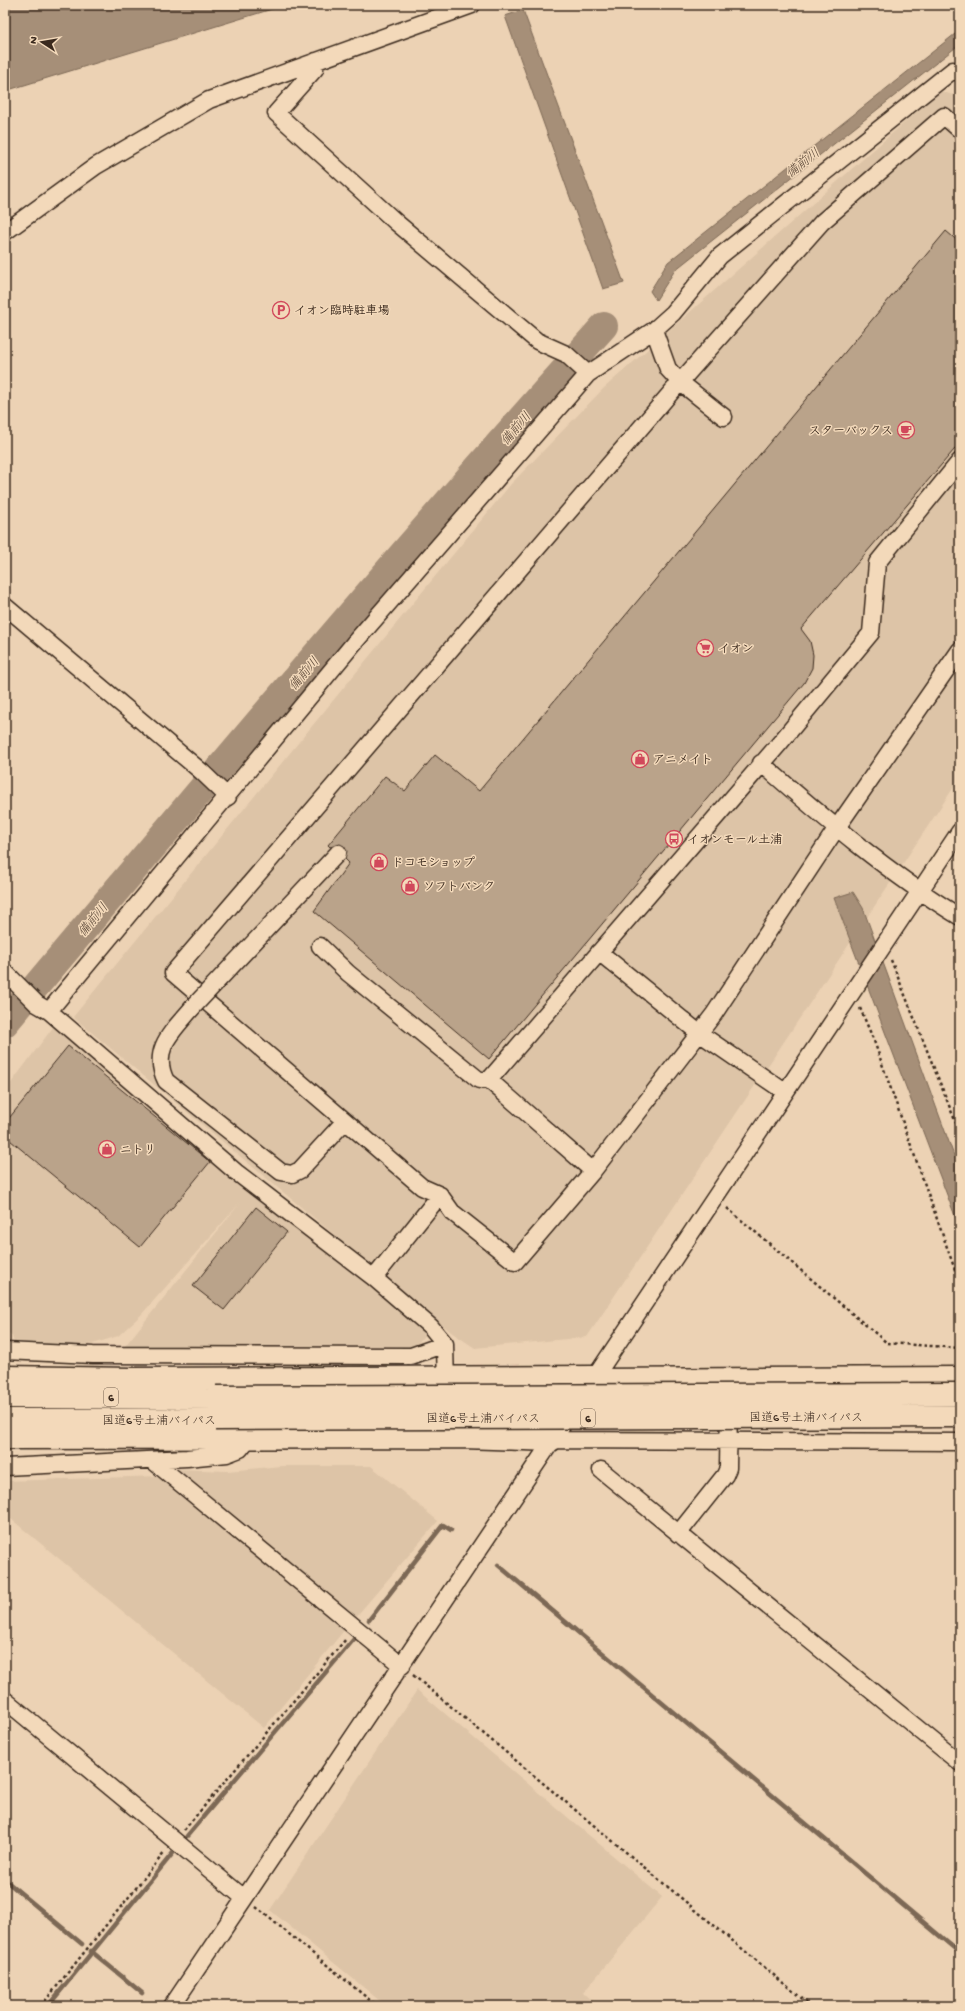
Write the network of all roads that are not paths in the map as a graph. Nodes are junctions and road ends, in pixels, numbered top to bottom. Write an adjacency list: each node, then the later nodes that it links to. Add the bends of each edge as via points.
1 (472, 5): 2 (street)
2 (316, 61): 5 (street, via 209,100 96,166); 7 (street, via 315,69 276,113 397,223 537,342 566,354)
3 (960, 72): 6 (street, via 953,70 720,256 673,313)
4 (960, 130): 8 (street, via 944,116 822,222)
5 (5, 232)
6 (654, 330): 7 (street); 8 (street, via 668,369)
7 (584, 369): 14 (street)
8 (680, 382): 9 (street); 27 (street, via 173,973)
9 (724, 417)
10 (960, 461): 13 (street, via 877,563 871,633)
11 (5, 606): 14 (street, via 202,772)
12 (960, 650): 15 (street)
13 (761, 763): 15 (street); 21 (street)
14 (228, 797): 23 (street)
15 (836, 829): 18 (street); 24 (street)
16 (960, 831): 18 (street)
17 (338, 853): 27 (street, bridge, via 193,1007 166,1040 161,1053 160,1069 166,1081 281,1172 292,1174 300,1170)
18 (919, 892): 19 (street); 26 (street)
19 (960, 917)
20 (320, 946): 25 (street, via 348,973 479,1080)
21 (599, 952): 24 (street); 25 (street)
22 (5, 972): 23 (street)
23 (43, 1007): 30 (street, via 236,1172)
24 (699, 1033): 26 (street); 28 (street)
25 (489, 1080): 28 (street)
26 (785, 1092): 37 (street)
27 (345, 1121): 29 (street, via 422,1187)
28 (593, 1171): 29 (street, via 515,1262 452,1212)
29 (440, 1195): 30 (street)
30 (374, 1278): 31 (street, via 431,1327)
31 (445, 1344): 32 (street, via 411,1356 93,1355); 36 (street)
32 (5, 1350)
33 (960, 1375): 34 (street)
34 (729, 1376): 37 (street); 46 (street)
35 (5, 1377): 36 (highway)
36 (447, 1377): 37 (highway); 42 (street, via 445,1408 451,1426)
37 (595, 1377): 45 (street)
38 (960, 1394): 39 (highway, 国道6号土浦バイパス / 6, bridge)
39 (5, 1397)
40 (960, 1416): 41 (highway, 国道6号土浦バイパス / 6, bridge)
41 (5, 1420)
42 (463, 1437): 44 (highway); 45 (highway)
43 (5, 1438): 44 (highway)
44 (249, 1438): 48 (street, via 240,1449 227,1454)
45 (551, 1440): 46 (street); 52 (street)
46 (729, 1440): 47 (street); 51 (street, via 728,1468 725,1475)
47 (960, 1442)
48 (152, 1460): 49 (street); 52 (street)
49 (5, 1467)
50 (601, 1470): 51 (street)
51 (678, 1534): 54 (street)
52 (402, 1666): 55 (street)
53 (5, 1700): 55 (street)
54 (960, 1763)
55 (244, 1898): 56 (street)
56 (172, 2006)

